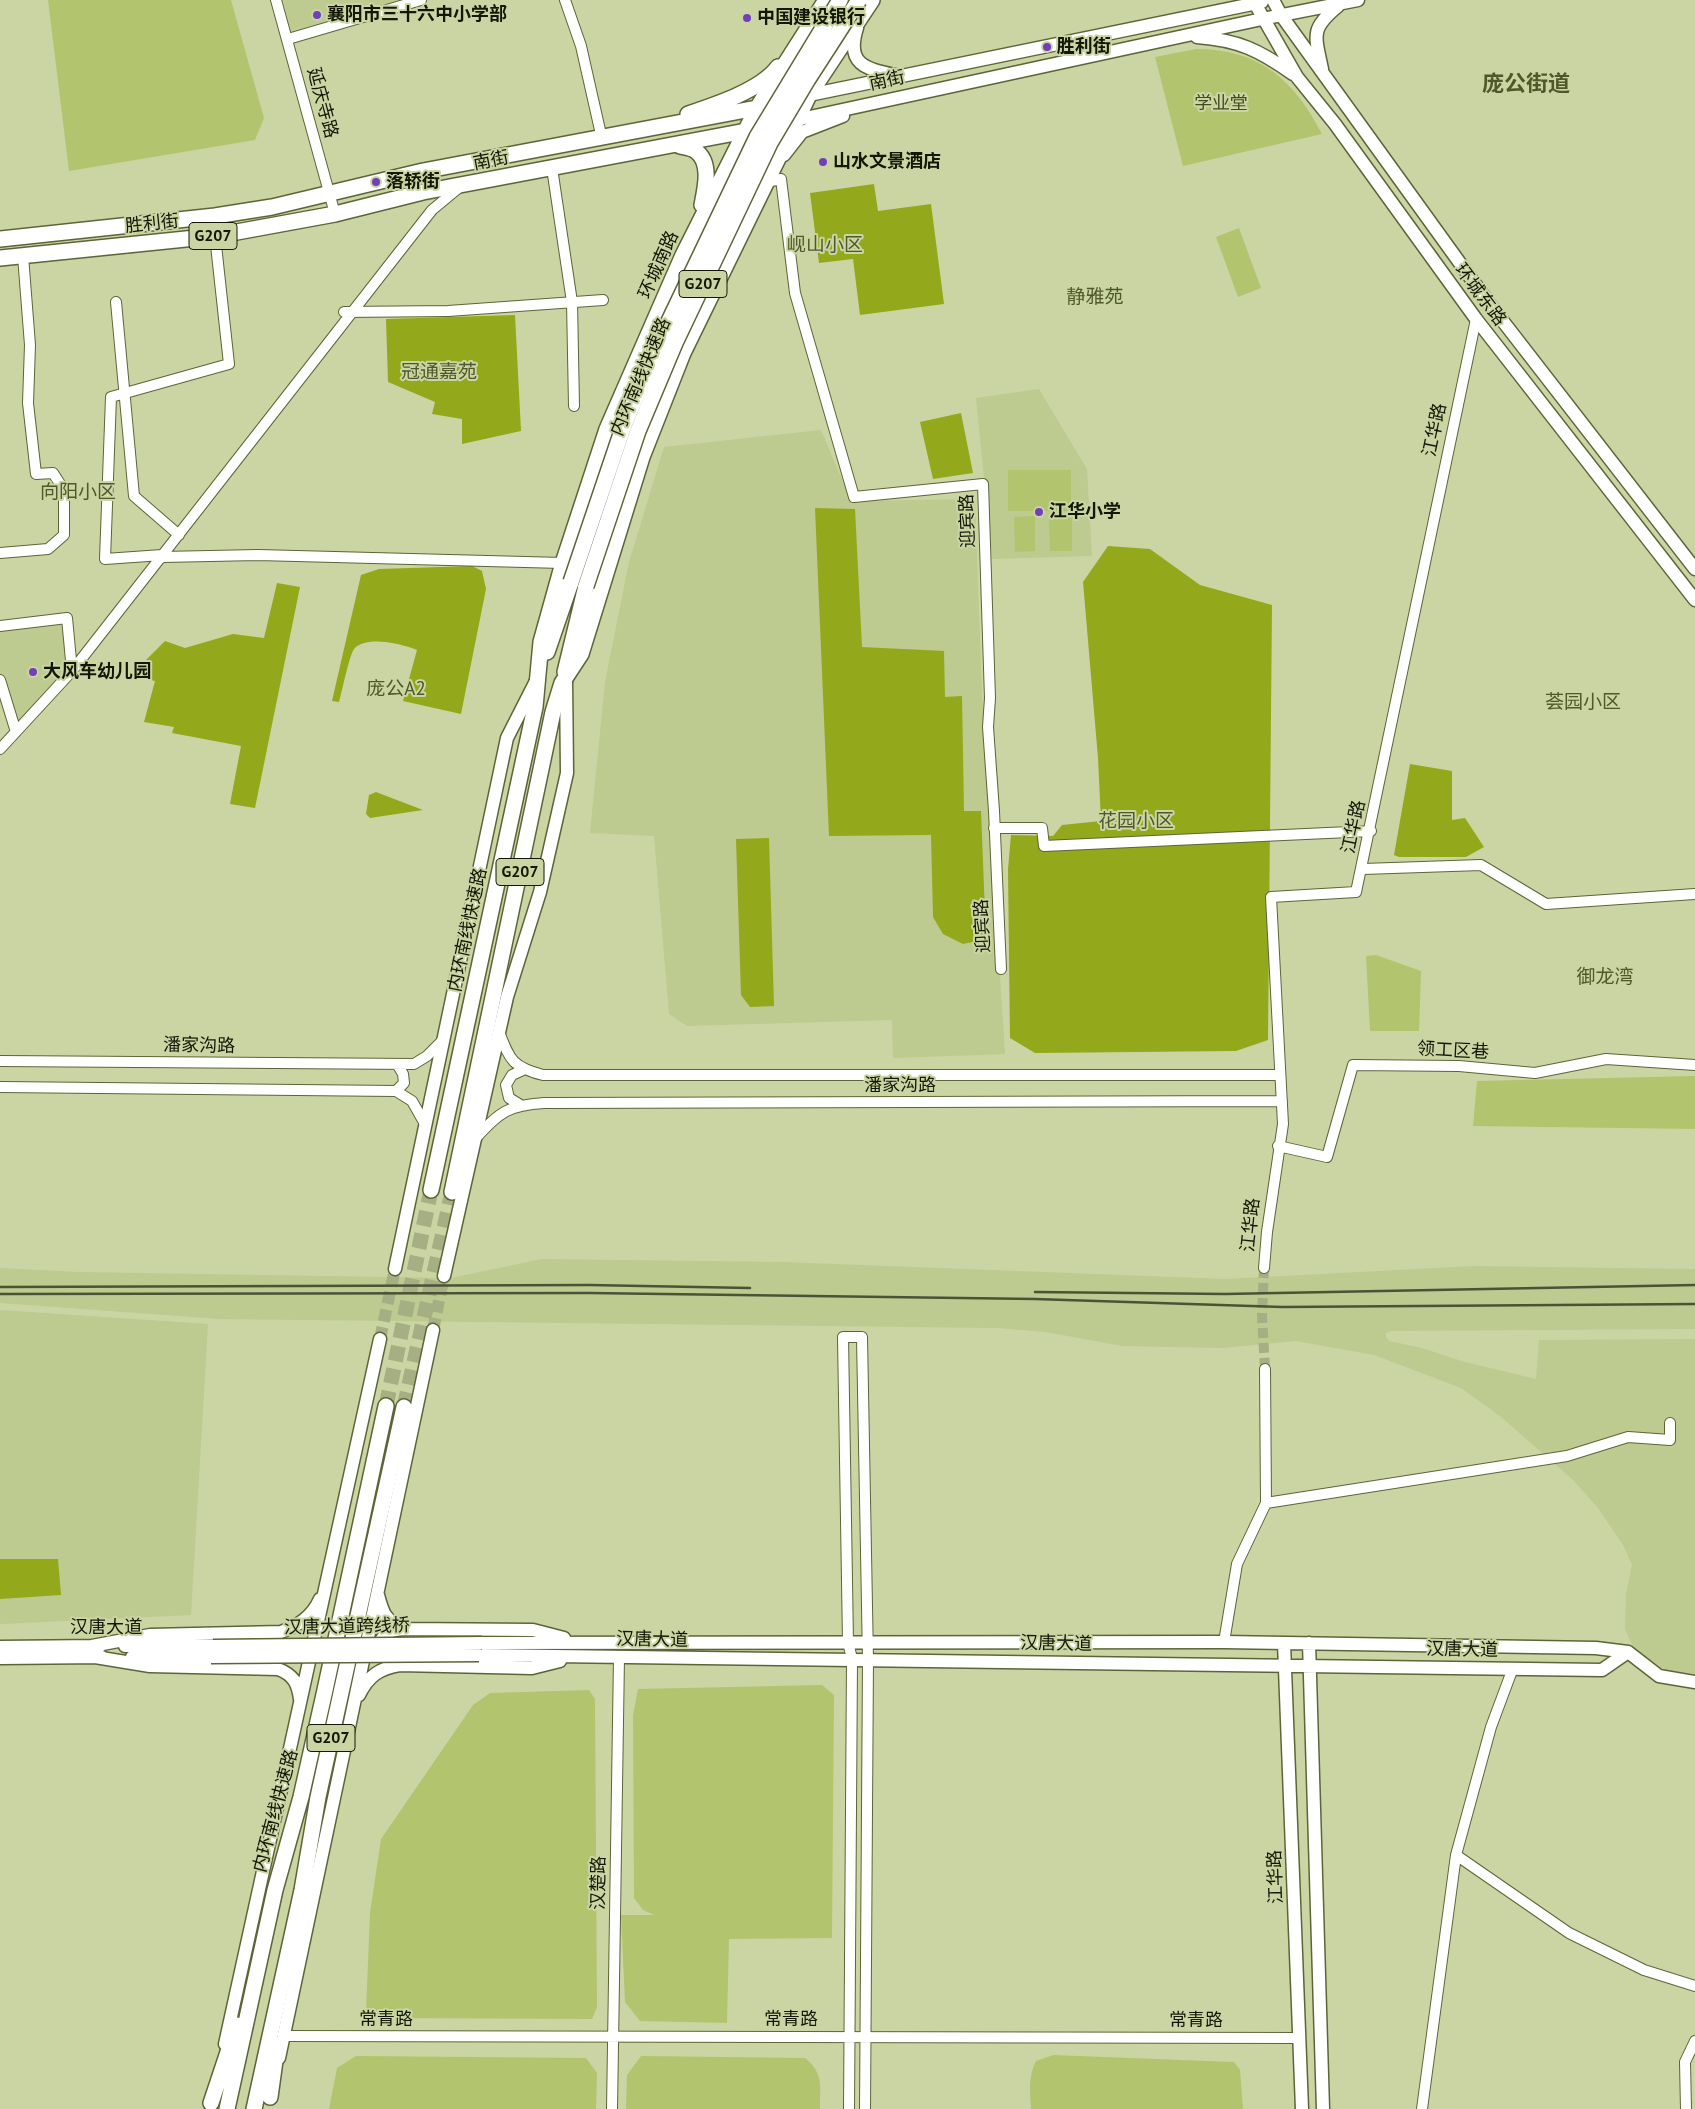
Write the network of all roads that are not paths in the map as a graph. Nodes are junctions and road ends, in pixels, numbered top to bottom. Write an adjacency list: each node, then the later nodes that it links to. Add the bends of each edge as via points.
1 (276, 0): 19 (street, 延庆寺路)
2 (421, 0): 19 (street)
3 (565, 0): 29 (street, via 581,46)
4 (826, 0): 17 (highway, 环城南路 / G207)
5 (840, 0): 58 (highway, 内环南线快速路 / G207, bridge, via 757,137 665,329 624,425)
6 (859, 0): 60 (highway, 内环南线快速路 / G207, bridge, via 770,143 675,343 638,431 586,586)
7 (872, 0): 16 (highway)
8 (1219, 0): 13 (main road)
9 (1272, 0): 11 (main road, 南街); 14 (main road, 环城东路)
10 (1358, 0): 12 (main road, 南街)
11 (1254, 2): 13 (main road, 南街); 15 (main road, 环城东路)
12 (1339, 5): 14 (main road, 南街); 20 (main road, via 1322,19 1317,28 1316,40)
13 (1206, 13): 21 (main road, 南街)
14 (1281, 16): 15 (main road, 南街); 20 (main road, 环城东路)
15 (1262, 19): 18 (main road, 南街); 22 (main road, 环城东路)
16 (859, 20): 21 (main road, via 852,45 856,60 869,69); 23 (highway)
17 (812, 22): 25 (highway, 环城南路 / G207); 28 (highway, via 774,73 715,104)
18 (1182, 36): 22 (main road, via 1227,39 1266,54); 24 (main road, 南街)
19 (288, 39): 35 (street, 延庆寺路)
20 (1323, 74): 54 (main road, 环城东路, via 1488,302)
21 (901, 76): 23 (main road, 南街)
22 (1297, 77): 46 (main road, 环城东路)
23 (809, 95): 25 (highway, 南街); 26 (highway)
24 (880, 102): 26 (main road, 南街); 32 (main road, via 802,132)
25 (757, 108): 27 (highway, 环城南路 / G207); 28 (highway, 南街)
26 (796, 120): 27 (highway, 南街 / G207); 32 (highway)
27 (745, 131): 30 (highway, 南街 / G207); 37 (highway, 环城南路 / G207)
28 (636, 132): 29 (highway, 南街)
29 (602, 139): 35 (highway, 南街, via 423,171)
30 (679, 145): 31 (highway, 南街 / G207); 37 (highway, via 696,151 705,164 706,183)
31 (552, 168): 33 (highway, 南街 / G207); 44 (street)
32 (767, 178): 60 (highway, 内环南线快速路 / G207, via 683,353 642,457 581,654); 63 (street, 迎宾路, via 781,179 795,293 854,497 983,484 990,698 988,727)
33 (461, 186): 34 (highway, 南街 / G207); 45 (street, via 432,210)
34 (423, 192): 36 (highway, 胜利街 / G207)
35 (329, 195): 36 (street, 延庆寺路); 39 (highway, 胜利街, via 215,216)
36 (335, 214): 38 (highway, 胜利街 / G207)
37 (697, 227): 52 (highway, 环城南路 / G207, via 607,429)
38 (215, 236): 40 (highway, 胜利街 / G207); 47 (street, via 229,364)
39 (0, 239)
40 (23, 256): 41 (highway, 胜利街 / G207); 50 (street, via 30,345 28,403 36,474 54,473 64,490 64,535 48,549)
41 (0, 258)
42 (603, 300): 44 (street)
43 (116, 302): 47 (street)
44 (572, 302): 45 (street, via 448,310); 48 (street)
45 (348, 311): 49 (street)
46 (1476, 319): 55 (main road, 环城东路); 64 (street, 江华路)
47 (124, 393): 49 (street, via 134,496); 51 (street, via 111,397 105,559)
48 (574, 406)
49 (178, 534): 51 (street)
50 (0, 553)
51 (162, 555): 53 (street)
52 (562, 562): 53 (street, via 258,555 162,557); 58 (highway, 内环南线快速路 / G207, via 541,642)
53 (154, 566): 57 (street)
54 (1695, 569)
55 (1695, 600)
56 (0, 626): 57 (street, via 67,618)
57 (72, 671): 61 (street)
58 (538, 676): 68 (main road, via 507,738); 69 (highway, 内环南线快速路 / G207, via 535,707)
59 (0, 680): 61 (street)
60 (564, 680): 70 (main road, via 568,773 540,892); 85 (highway, 内环南线快速路 / G207, via 553,712)
61 (16, 732): 62 (street)
62 (0, 749)
63 (994, 828): 64 (street, via 1042,828 1044,846); 67 (street, 迎宾路)
64 (1371, 831): 65 (street, 江华路)
65 (1363, 869): 66 (street, via 1481,865 1546,904); 76 (street, 江华路, via 1356,892 1270,897)
66 (1695, 894)
67 (1001, 969)
68 (456, 979): 69 (main road); 71 (main road)
69 (476, 983): 84 (highway, 内环南线快速路 / G207)
70 (499, 1032): 75 (street, via 509,1058); 82 (main road)
71 (443, 1040): 73 (street, 潘家沟路, via 414,1064); 81 (main road)
72 (0, 1061): 73 (street, 潘家沟路)
73 (397, 1064): 78 (street, via 404,1083)
74 (1695, 1065): 83 (street, 领工区巷, via 1606,1059 1535,1073 1459,1066 1353,1065 1327,1157)
75 (523, 1070): 76 (street, 潘家沟路, via 543,1075); 80 (street, via 512,1075 506,1085 509,1098)
76 (1280, 1075): 79 (street, 江华路)
77 (0, 1087): 78 (street)
78 (396, 1091): 81 (street, via 412,1101)
79 (1282, 1101): 80 (street, 潘家沟路); 83 (street, 江华路, via 1283,1124)
80 (519, 1104): 82 (street, 潘家沟路, via 493,1119)
81 (425, 1124): 87 (main road)
82 (475, 1139): 88 (main road)
83 (1278, 1146): 86 (street, 江华路)
84 (431, 1190)
85 (452, 1192)
86 (1264, 1268)
87 (395, 1269)
88 (444, 1276)
89 (433, 1330): 97 (main road)
90 (380, 1339): 96 (main road)
91 (1265, 1369): 95 (street)
92 (386, 1406): 125 (highway, 内环南线快速路 / G207, via 301,1797)
93 (404, 1407): 126 (highway, 内环南线快速路 / G207, via 318,1796)
94 (1670, 1423): 95 (street, via 1670,1440 1628,1437 1567,1456)
95 (1266, 1504): 103 (street, via 1237,1564)
96 (328, 1583): 99 (main road, via 315,1609 299,1624); 122 (main road)
97 (377, 1590): 98 (main road, via 389,1622); 123 (main road)
98 (404, 1629): 100 (main road, via 533,1630); 117 (main road, via 391,1630 378,1646 388,1661)
99 (281, 1632): 109 (main road, via 150,1635); 120 (main road, via 292,1636 297,1644 296,1655 288,1666)
100 (581, 1642): 101 (main road, 汉唐大道); 107 (main road, 汉唐大道)
101 (848, 1642): 102 (main road, 汉唐大道); 102 (street, via 843,1337 862,1337); 114 (street)
102 (866, 1642): 103 (main road, 汉唐大道); 115 (street)
103 (1224, 1642): 104 (main road, 汉唐大道)
104 (1284, 1643): 105 (main road, 汉唐大道); 116 (main road, 江华路)
105 (1309, 1643): 110 (main road, 汉唐大道, via 1596,1648); 118 (main road)
106 (0, 1647): 109 (main road, 汉唐大道)
107 (480, 1649): 108 (main road, 汉唐大道跨线桥, bridge); 111 (main road, 汉唐大道)
108 (212, 1651): 109 (main road, 汉唐大道)
109 (94, 1652): 113 (main road, 汉唐大道); 120 (main road, via 150,1666)
110 (1628, 1652): 119 (main road, 汉唐大道, via 1602,1670); 121 (main road, via 1659,1676)
111 (578, 1656): 112 (main road, 汉唐大道); 117 (main road, via 532,1668)
112 (618, 1657): 114 (main road, 汉唐大道); 129 (street, 汉楚路)
113 (0, 1658)
114 (852, 1659): 115 (main road, 汉唐大道); 130 (street)
115 (868, 1660): 116 (main road, 汉唐大道); 131 (street)
116 (1285, 1664): 118 (main road, 汉唐大道); 132 (main road, 江华路)
117 (400, 1665): 123 (main road, via 384,1668 364,1684)
118 (1310, 1665): 119 (main road, 汉唐大道); 142 (main road)
119 (1513, 1668): 124 (street, via 1491,1727)
120 (278, 1669): 122 (main road, via 293,1677)
121 (1695, 1682)
122 (301, 1704): 135 (main road)
123 (352, 1708): 128 (main road)
124 (1456, 1855): 127 (street, via 1569,1932 1644,1970); 143 (street)
125 (262, 1950): 135 (highway); 136 (highway, 内环南线快速路 / G207)
126 (288, 1956): 134 (highway); 137 (highway, 内环南线快速路 / G207)
127 (1695, 1986)
128 (283, 2036): 129 (street, 常青路); 134 (main road)
129 (613, 2036): 130 (street, 常青路); 138 (street, 汉楚路)
130 (849, 2037): 131 (street, 常青路); 139 (street)
131 (865, 2037): 132 (street, 常青路); 140 (street)
132 (1300, 2038): 141 (main road, 江华路)
133 (1695, 2041): 144 (street, via 1685,2062)
134 (269, 2103)
135 (211, 2106)
136 (228, 2109)
137 (254, 2109)
138 (612, 2109)
139 (849, 2109)
140 (865, 2109)
141 (1302, 2109)
142 (1323, 2109)
143 (1422, 2109)
144 (1686, 2109)

